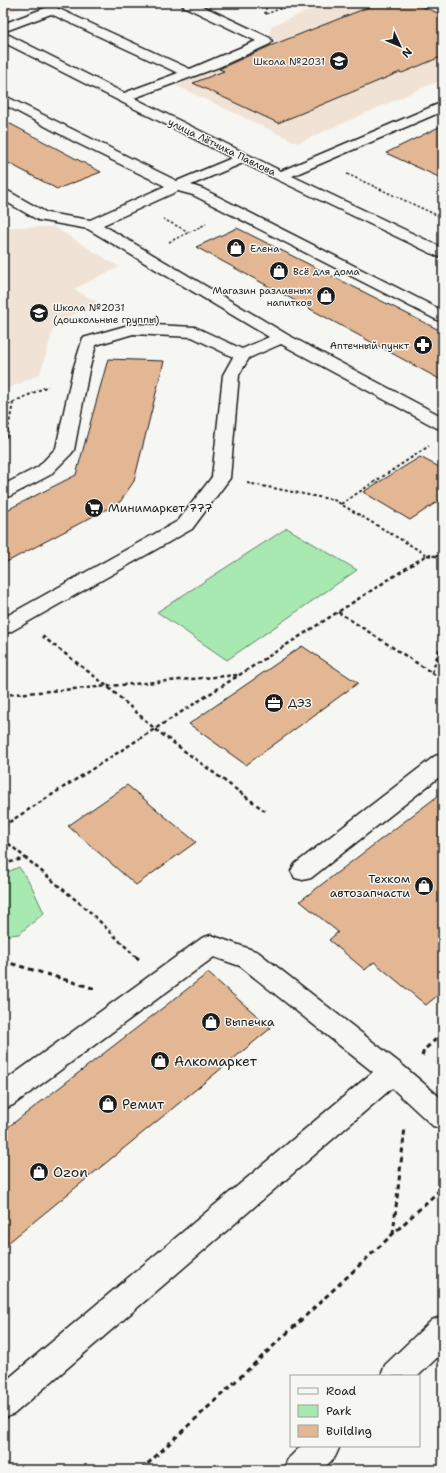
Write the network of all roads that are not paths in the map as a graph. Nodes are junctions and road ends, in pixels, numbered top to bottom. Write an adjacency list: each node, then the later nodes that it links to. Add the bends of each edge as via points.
1 (187, 3): 5 (street, via 266,40)
2 (52, 7): 3 (street); 5 (street)
3 (3, 28)
4 (3, 37): 6 (street, улица Лётчика Павлова)
5 (189, 73): 6 (street)
6 (122, 98): 9 (street, улица Лётчика Павлова)
7 (3, 100): 11 (street)
8 (443, 106): 10 (street)
9 (243, 158): 10 (street, улица Лётчика Павлова); 11 (street)
10 (281, 176): 14 (street, улица Лётчика Павлова)
11 (177, 186): 13 (street); 15 (street, via 198,192)
12 (3, 194): 13 (street, via 43,217)
13 (92, 225): 16 (street)
14 (443, 254)
15 (443, 317)
16 (282, 338): 17 (street); 18 (street)
17 (242, 355): 19 (street, via 196,332 132,329 89,342 66,450 44,471); 20 (street, via 231,375 221,478 185,525)
18 (443, 424)
19 (3, 492)
20 (3, 627)
21 (443, 762): 22 (street)
22 (303, 871)
23 (392, 1072): 24 (street, via 249,959 211,945); 25 (street); 28 (street)
24 (3, 1097)
25 (443, 1117)
26 (443, 1331): 27 (street)
27 (397, 1375)
28 (3, 1403)
29 (323, 1447): 30 (street)
30 (299, 1470)

